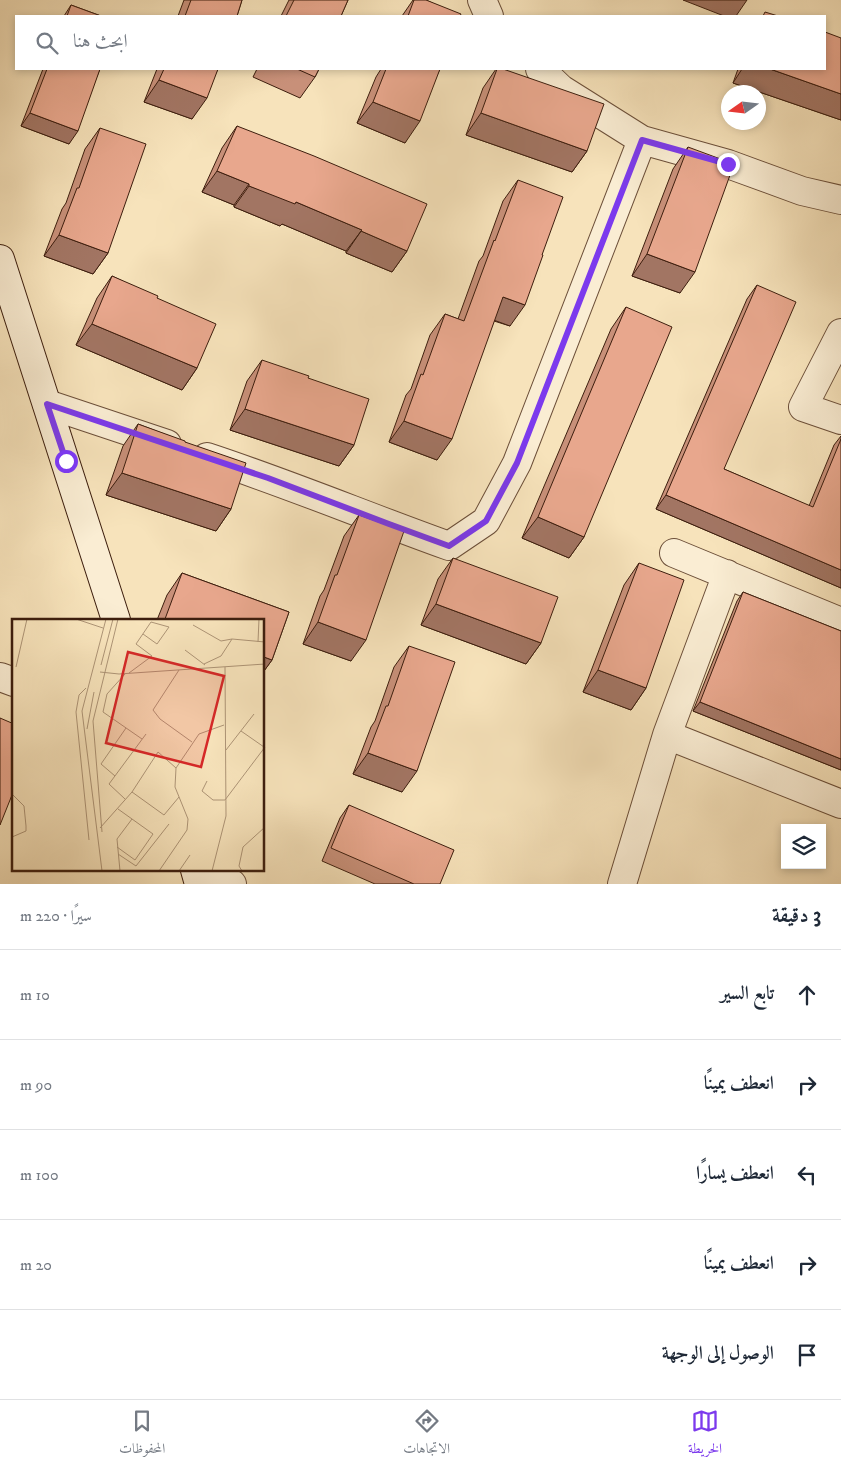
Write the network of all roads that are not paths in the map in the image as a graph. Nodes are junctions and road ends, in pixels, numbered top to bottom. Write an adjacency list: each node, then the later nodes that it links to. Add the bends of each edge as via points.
1 (482, 0): 2 (street)
2 (489, 15)
3 (541, 70): 4 (street, via 561,89)
4 (642, 140): 5 (street); 8 (street, via 517,463 486,521 449,546 268,478)
5 (841, 200)
6 (0, 259): 8 (street)
7 (841, 334): 9 (street, via 803,407)
8 (47, 404): 12 (street)
9 (841, 420)
10 (674, 552): 11 (street)
11 (727, 574): 13 (street); 16 (street)
12 (116, 619)
13 (841, 622)
14 (0, 677): 15 (street)
15 (12, 681)
16 (667, 735): 17 (street); 20 (street)
17 (841, 804)
18 (209, 872): 19 (street)
19 (232, 884)
20 (622, 884)

